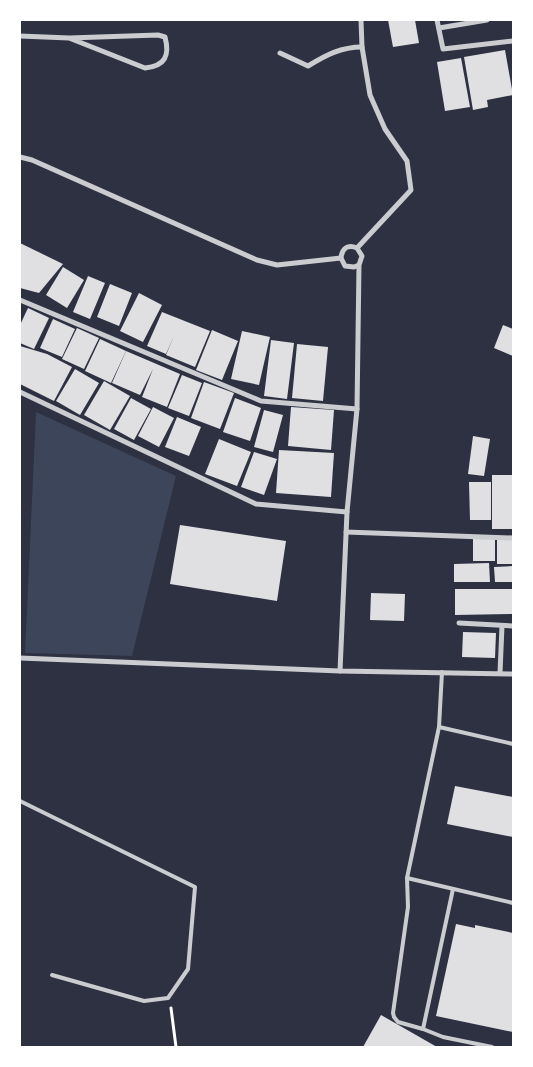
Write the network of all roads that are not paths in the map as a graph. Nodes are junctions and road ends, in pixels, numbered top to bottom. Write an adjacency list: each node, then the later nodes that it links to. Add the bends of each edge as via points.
1 (362, 20): 8 (street)
2 (437, 20): 4 (street)
3 (487, 20): 4 (street)
4 (439, 28): 7 (street, via 443,48 446,49)
5 (20, 36): 6 (street)
6 (69, 38): 6 (street, via 158,35 165,37 168,53 165,60 155,67 145,68)
7 (513, 41)
8 (362, 47): 9 (street, via 331,52 308,66); 11 (street, via 370,95 385,129 407,161 411,190)
9 (280, 53)
10 (20, 157): 12 (street, via 256,260 277,265)
11 (357, 248): 12 (street, via 348,246); 13 (street, via 362,256)
12 (340, 258): 13 (street, via 345,266)
13 (358, 264): 16 (street)
14 (20, 300): 16 (street, via 261,401)
15 (20, 392): 17 (street, via 256,504)
16 (357, 409): 17 (street)
17 (347, 512): 18 (street)
18 (346, 532): 19 (street); 24 (street)
19 (513, 538)
20 (459, 623): 21 (street)
21 (502, 626): 22 (street); 26 (street)
22 (513, 626)
23 (20, 658): 24 (street)
24 (340, 671): 25 (street)
25 (442, 672): 26 (street); 28 (lane)
26 (500, 673): 27 (street)
27 (513, 674)
28 (440, 727): 29 (lane); 31 (lane)
29 (513, 744)
30 (20, 801): 34 (lane, via 196,887 188,969 168,998 144,1001)
31 (407, 878): 32 (lane); 35 (lane, via 408,907 393,1013 398,1022)
32 (454, 889): 33 (lane); 35 (lane)
33 (513, 903)
34 (52, 975)
35 (423, 1029): 36 (lane, via 443,1037)
36 (492, 1047)

